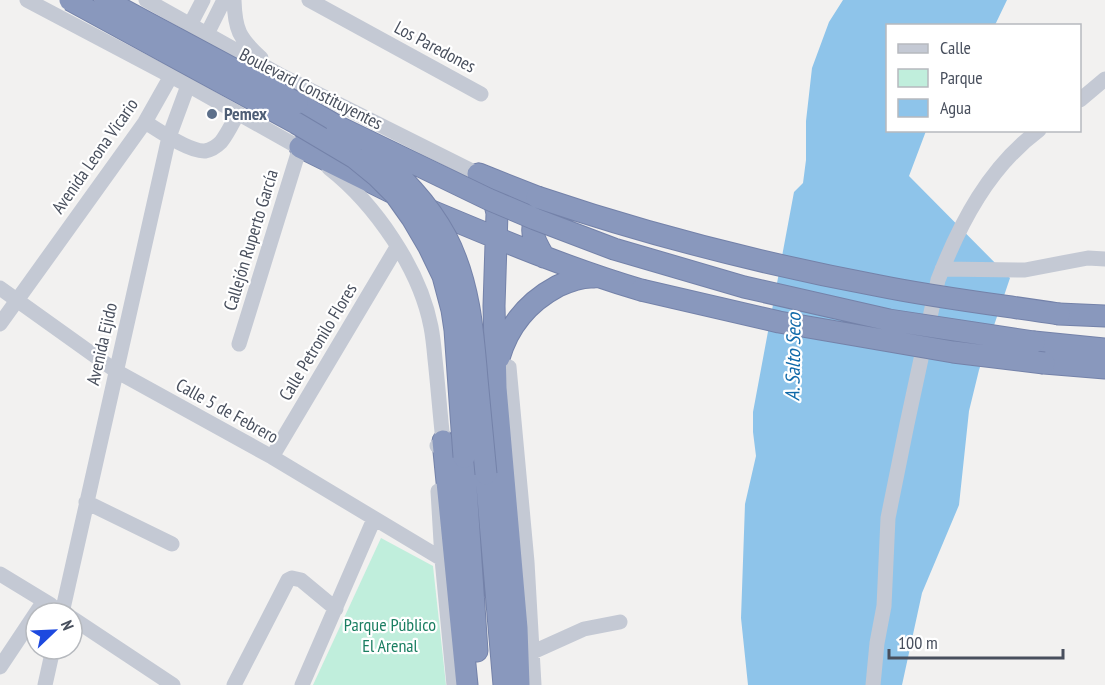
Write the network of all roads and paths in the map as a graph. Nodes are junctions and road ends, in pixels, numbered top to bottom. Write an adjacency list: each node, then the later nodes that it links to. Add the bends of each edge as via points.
1 (27, 0): 11 (street)
2 (70, 0): 64 (highway, Boulevard Constituyentes, bridge, via 355,159 395,194 429,247 443,276 455,330)
3 (105, 0): 20 (highway, bridge)
4 (203, 0): 9 (street, Avenida Leona Vicario)
5 (224, 0): 10 (street)
6 (234, 0): 13 (street, via 236,25 249,48)
7 (309, 0): 16 (street, Los Paredones)
8 (148, 1): 9 (street, Boulevard Constituyentes); 11 (street, via 160,20 159,39 145,51)
9 (190, 25): 10 (street, Boulevard Constituyentes); 12 (street, Avenida Leona Vicario)
10 (207, 34): 13 (street, Boulevard Constituyentes); 15 (street)
11 (125, 52): 12 (street)
12 (171, 75): 15 (street); 19 (street, Avenida Leona Vicario)
13 (287, 78): 21 (street, via 273,81 259,93 258,111); 25 (street, Boulevard Constituyentes)
14 (1105, 79): 17 (street)
15 (188, 85): 18 (street); 23 (street, Avenida Ejido)
16 (481, 94)
17 (1081, 99)
18 (238, 113): 21 (street); 23 (street, via 220,144 211,149 196,149)
19 (145, 122): 23 (street); 34 (street, Avenida Leona Vicario)
20 (337, 126): 38 (highway, bridge, via 535,219 624,252 744,287 889,320); 65 (highway, bridge, via 369,148 415,191 453,251 466,289)
21 (267, 130): 24 (street)
22 (1037, 132): 31 (street, via 1011,154 989,181)
23 (169, 137): 41 (street, Avenida Ejido)
24 (300, 147): 27 (highway, via 413,204); 28 (street, via 363,199); 37 (street, Callejón Ruperto García)
25 (478, 174): 26 (highway, bridge); 27 (highway, via 495,200)
26 (562, 206): 29 (highway, via 542,214 534,225 532,235); 35 (highway, bridge, via 667,238 880,286 1059,314)
27 (497, 239): 29 (highway); 39 (highway, via 494,306)
28 (397, 247): 42 (street, via 412,271 431,327); 43 (street, Calle Petronilo Flores)
29 (544, 257): 32 (highway)
30 (1105, 259): 31 (street, via 1088,258 1025,270)
31 (942, 269): 68 (street, via 888,518 884,606)
32 (597, 277): 39 (highway, via 566,282 533,303 504,342); 40 (highway, bridge, via 779,322 953,352)
33 (0, 288): 34 (street, Calle 5 de Febrero)
34 (17, 300): 36 (street, Avenida Leona Vicario); 41 (street, Calle 5 de Febrero)
35 (1105, 316)
36 (0, 324)
37 (239, 344)
38 (1105, 349)
39 (502, 368): 55 (street); 66 (highway)
40 (1105, 368)
41 (116, 371): 43 (street, Calle 5 de Febrero); 44 (street, Avenida Ejido)
42 (442, 441): 47 (street, via 436,449); 63 (highway)
43 (272, 457): 45 (street, Calle 5 de Febrero)
44 (86, 502): 46 (street); 50 (street, Avenida Ejido)
45 (374, 519): 47 (street, Calle 5 de Febrero); 51 (street)
46 (172, 544)
47 (442, 560): 62 (street)
48 (0, 574): 49 (street)
49 (44, 601)
50 (67, 601)
51 (336, 609): 60 (street, via 301,580 288,580); 61 (street)
52 (620, 621): 55 (street, via 584,629)
53 (84, 627): 58 (street)
54 (24, 631): 57 (street)
55 (533, 652): 67 (street)
56 (50, 661): 59 (street)
57 (0, 667)
58 (165, 683)
59 (45, 685)
60 (234, 685)
61 (302, 685)
62 (454, 685)
63 (467, 685)
64 (479, 685)
65 (504, 685)
66 (519, 685)
67 (534, 685)
68 (873, 685)

